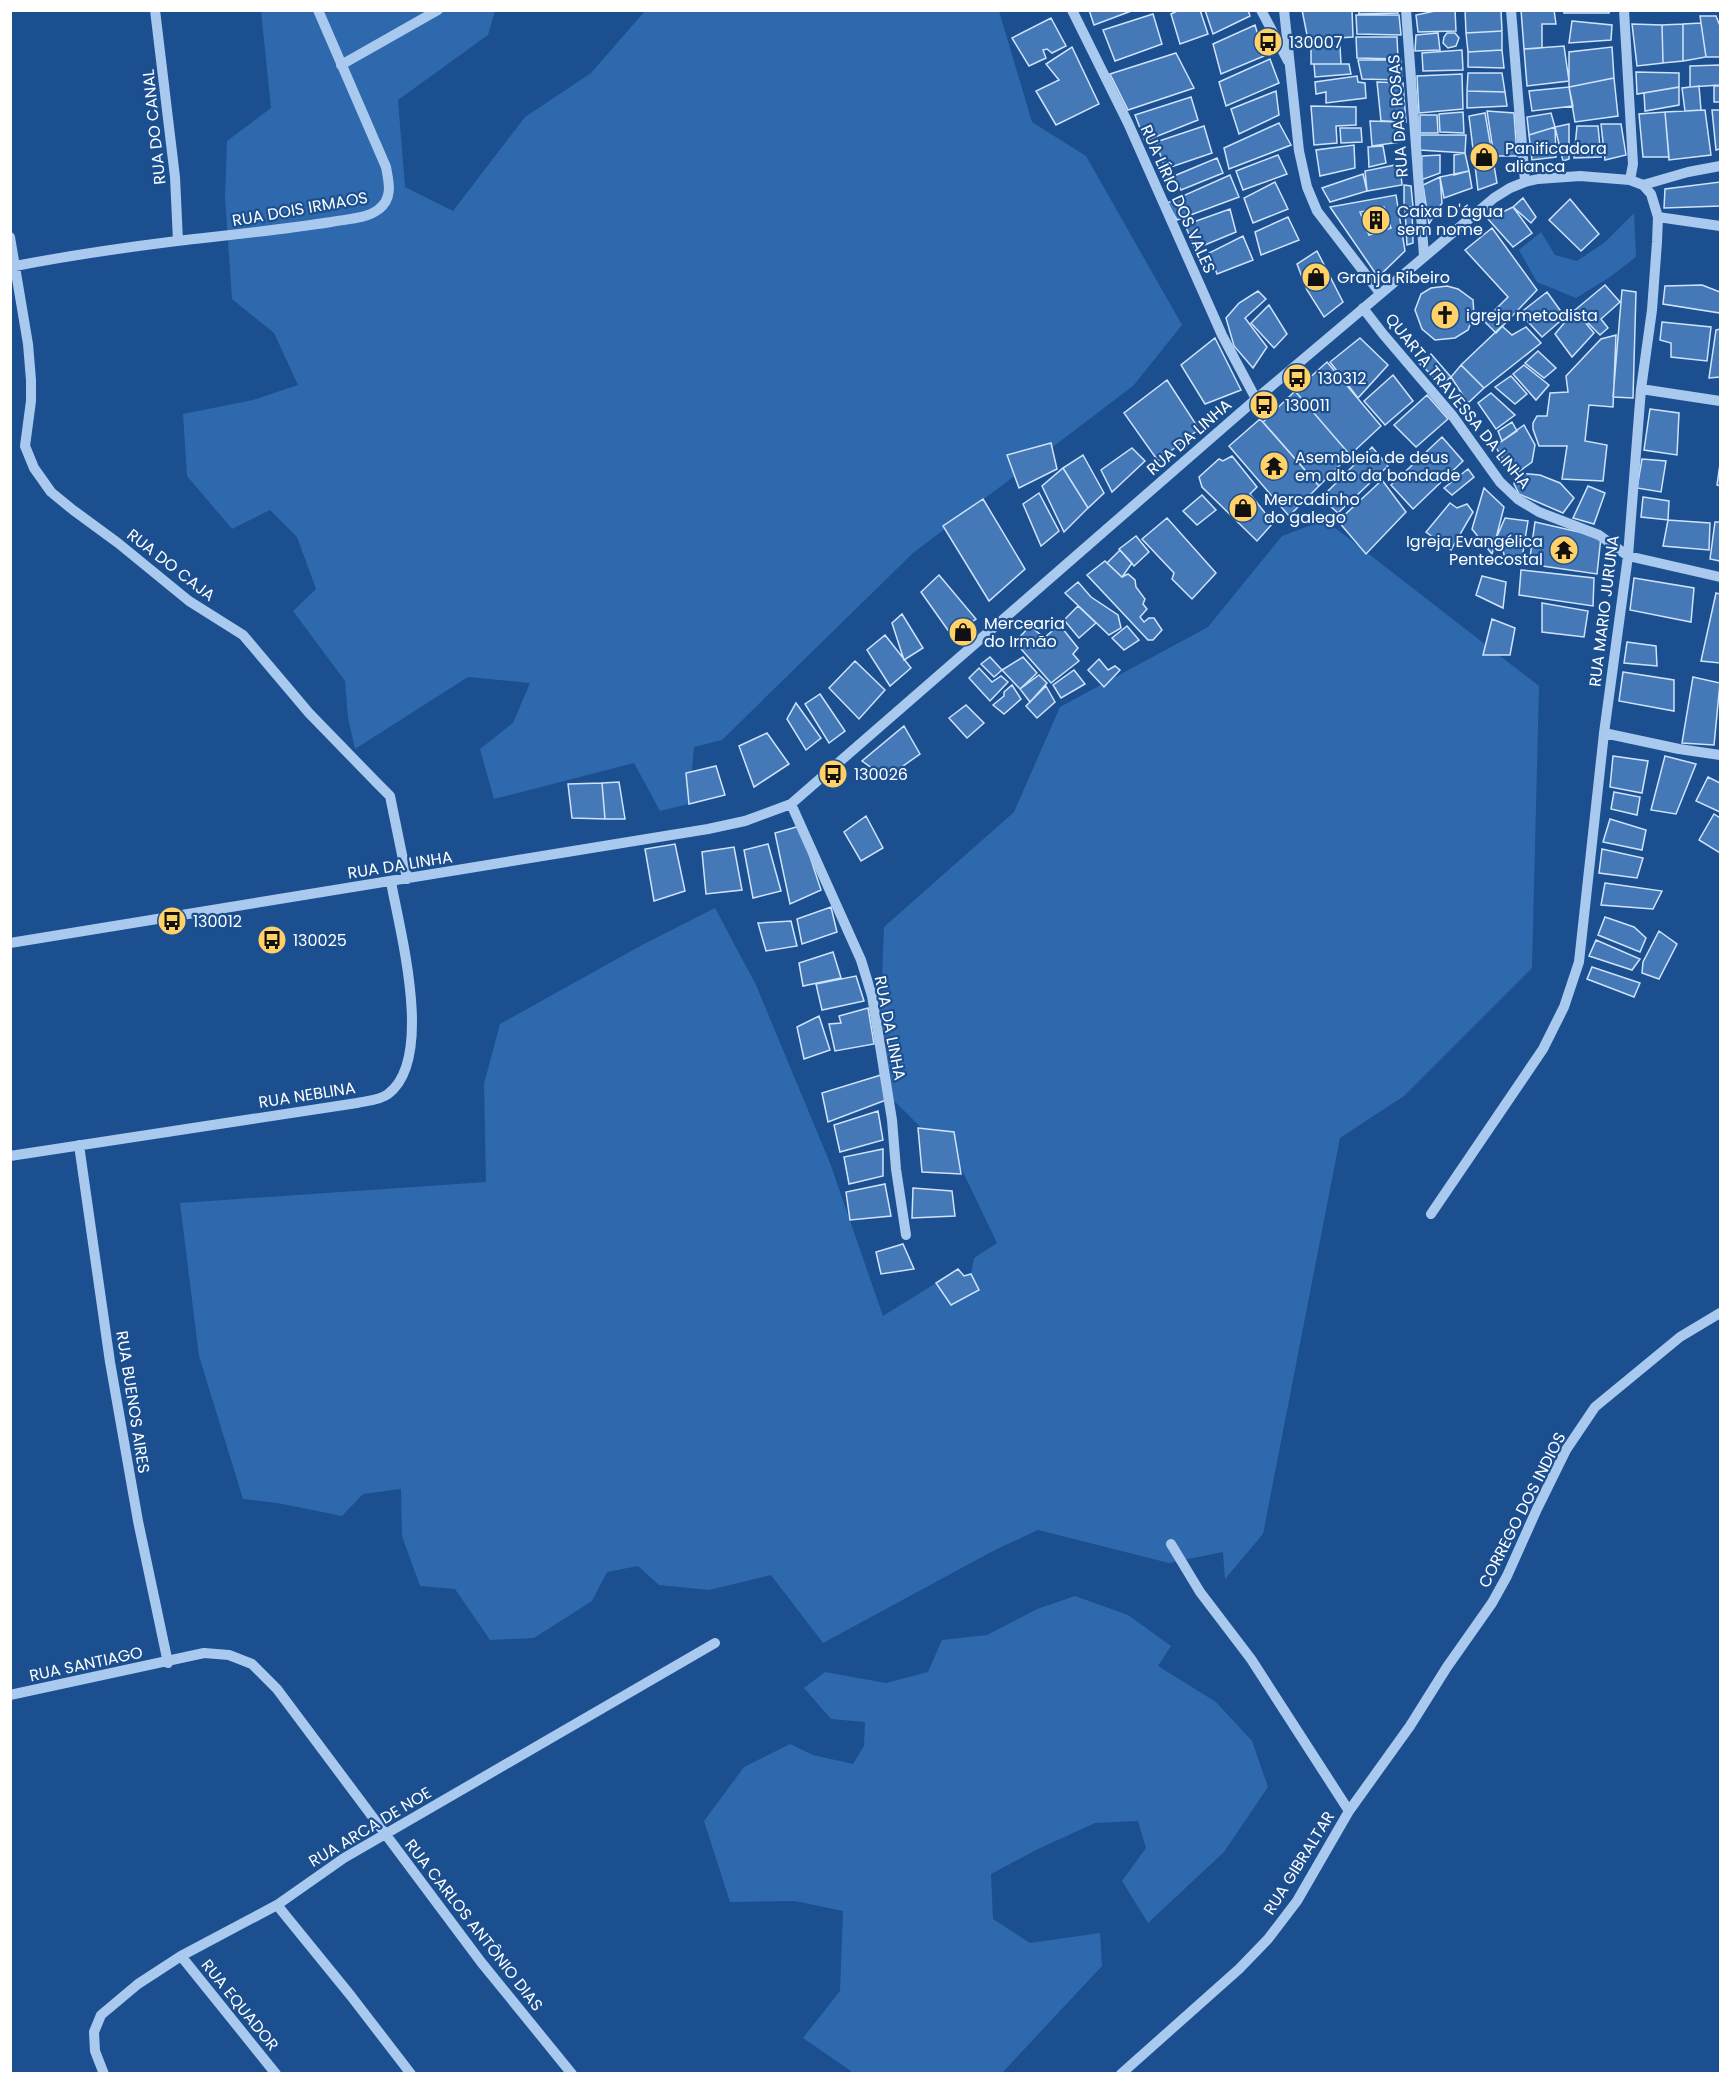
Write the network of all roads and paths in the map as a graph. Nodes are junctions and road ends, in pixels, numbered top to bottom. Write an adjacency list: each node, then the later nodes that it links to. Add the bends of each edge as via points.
1 (155, 10): 19 (street, RUA DO CANAL, via 175,177)
2 (318, 10): 10 (street, RUA DOIS IRMAOS)
3 (438, 10): 10 (street)
4 (1072, 10): 25 (street, RUA LÍRIO DOS VALES)
5 (1262, 10): 11 (street)
6 (1284, 10): 11 (street)
7 (1406, 10): 20 (street, RUA DAS ROSAS)
8 (1511, 10): 14 (street)
9 (1624, 10): 13 (street, via 1633,164)
10 (341, 65): 19 (street, RUA DOIS IRMAOS, via 386,167 390,188 380,209 368,215 291,228)
11 (1292, 67): 22 (street, via 1299,151 1307,187 1317,211)
12 (1720, 166): 15 (street)
13 (1630, 180): 14 (street, RUA DA LINHA, via 1580,176); 15 (street, RUA DA LINHA)
14 (1525, 182): 20 (street, RUA DA LINHA, via 1494,198)
15 (1643, 184): 16 (street, via 1651,194)
16 (1658, 217): 17 (street); 24 (street, RUA MARIO JURUNA, via 1652,310)
17 (1720, 226)
18 (10, 237): 21 (street, RUA DO CAJA)
19 (178, 241): 21 (street, RUA DOIS IRMAOS)
20 (1424, 256): 22 (street, RUA DA LINHA)
21 (13, 267): 32 (street, RUA DO CAJA, via 31,380 25,446 34,468 51,492 73,510 189,601 243,635 309,713 390,796)
22 (1380, 293): 23 (street, RUA DA LINHA)
23 (1364, 308): 25 (street, RUA DA LINHA); 27 (street, QUARTA TRAVESSA DA LINHA, via 1452,415 1500,482 1519,500 1599,535)
24 (1641, 389): 26 (street); 27 (street, RUA MARIO JURUNA)
25 (1256, 399): 31 (street, RUA DA LINHA)
26 (1720, 401)
27 (1628, 556): 28 (street); 29 (street, RUA MARIO JURUNA)
28 (1720, 577)
29 (1604, 733): 30 (street); 37 (street, RUA MARIO JURUNA, via 1579,962 1564,1007 1543,1049)
30 (1720, 755)
31 (791, 804): 32 (street, RUA DA LINHA, via 745,821 708,829); 38 (street, RUA DA LINHA, via 861,960 872,996)
32 (407, 879): 33 (street, RUA DA LINHA)
33 (391, 882): 34 (street, RUA DA LINHA); 35 (street, RUA NEBLINA, via 413,1002 412,1045 402,1079 387,1095 357,1103)
34 (10, 943)
35 (79, 1145): 36 (street, RUA NEBLINA); 42 (street, RUA BUENOS AIRES, via 112,1373)
36 (10, 1156)
37 (1431, 1214)
38 (906, 1235)
39 (1720, 1313): 43 (street, CORREGO DOS INDIOS, via 1680,1337 1595,1407 1566,1450 1492,1603)
40 (1170, 1544): 45 (street, via 1200,1592 1251,1659)
41 (715, 1643): 46 (street, RUA ARCA DE NOE)
42 (168, 1663): 44 (street, RUA SANTIAGO); 46 (street, RUA CARLOS ANTÔNIO DIAS, via 204,1653 229,1655 252,1664 276,1689)
43 (1448, 1667): 45 (street, RUA GIBRALTAR)
44 (10, 1695)
45 (1349, 1811): 53 (street, RUA GIBRALTAR, via 1297,1901 1268,1939)
46 (385, 1835): 47 (street, RUA ARCA DE NOE); 52 (street, RUA CARLOS ANTÔNIO DIAS)
47 (277, 1905): 48 (street, RUA ARCA DE NOE); 51 (street)
48 (181, 1956): 49 (street, RUA ARCA DE NOE, via 101,2015 94,2032 95,2051); 50 (street, RUA EQUADOR)
49 (104, 2073)
50 (276, 2073)
51 (411, 2073)
52 (572, 2073)
53 (1120, 2073)

